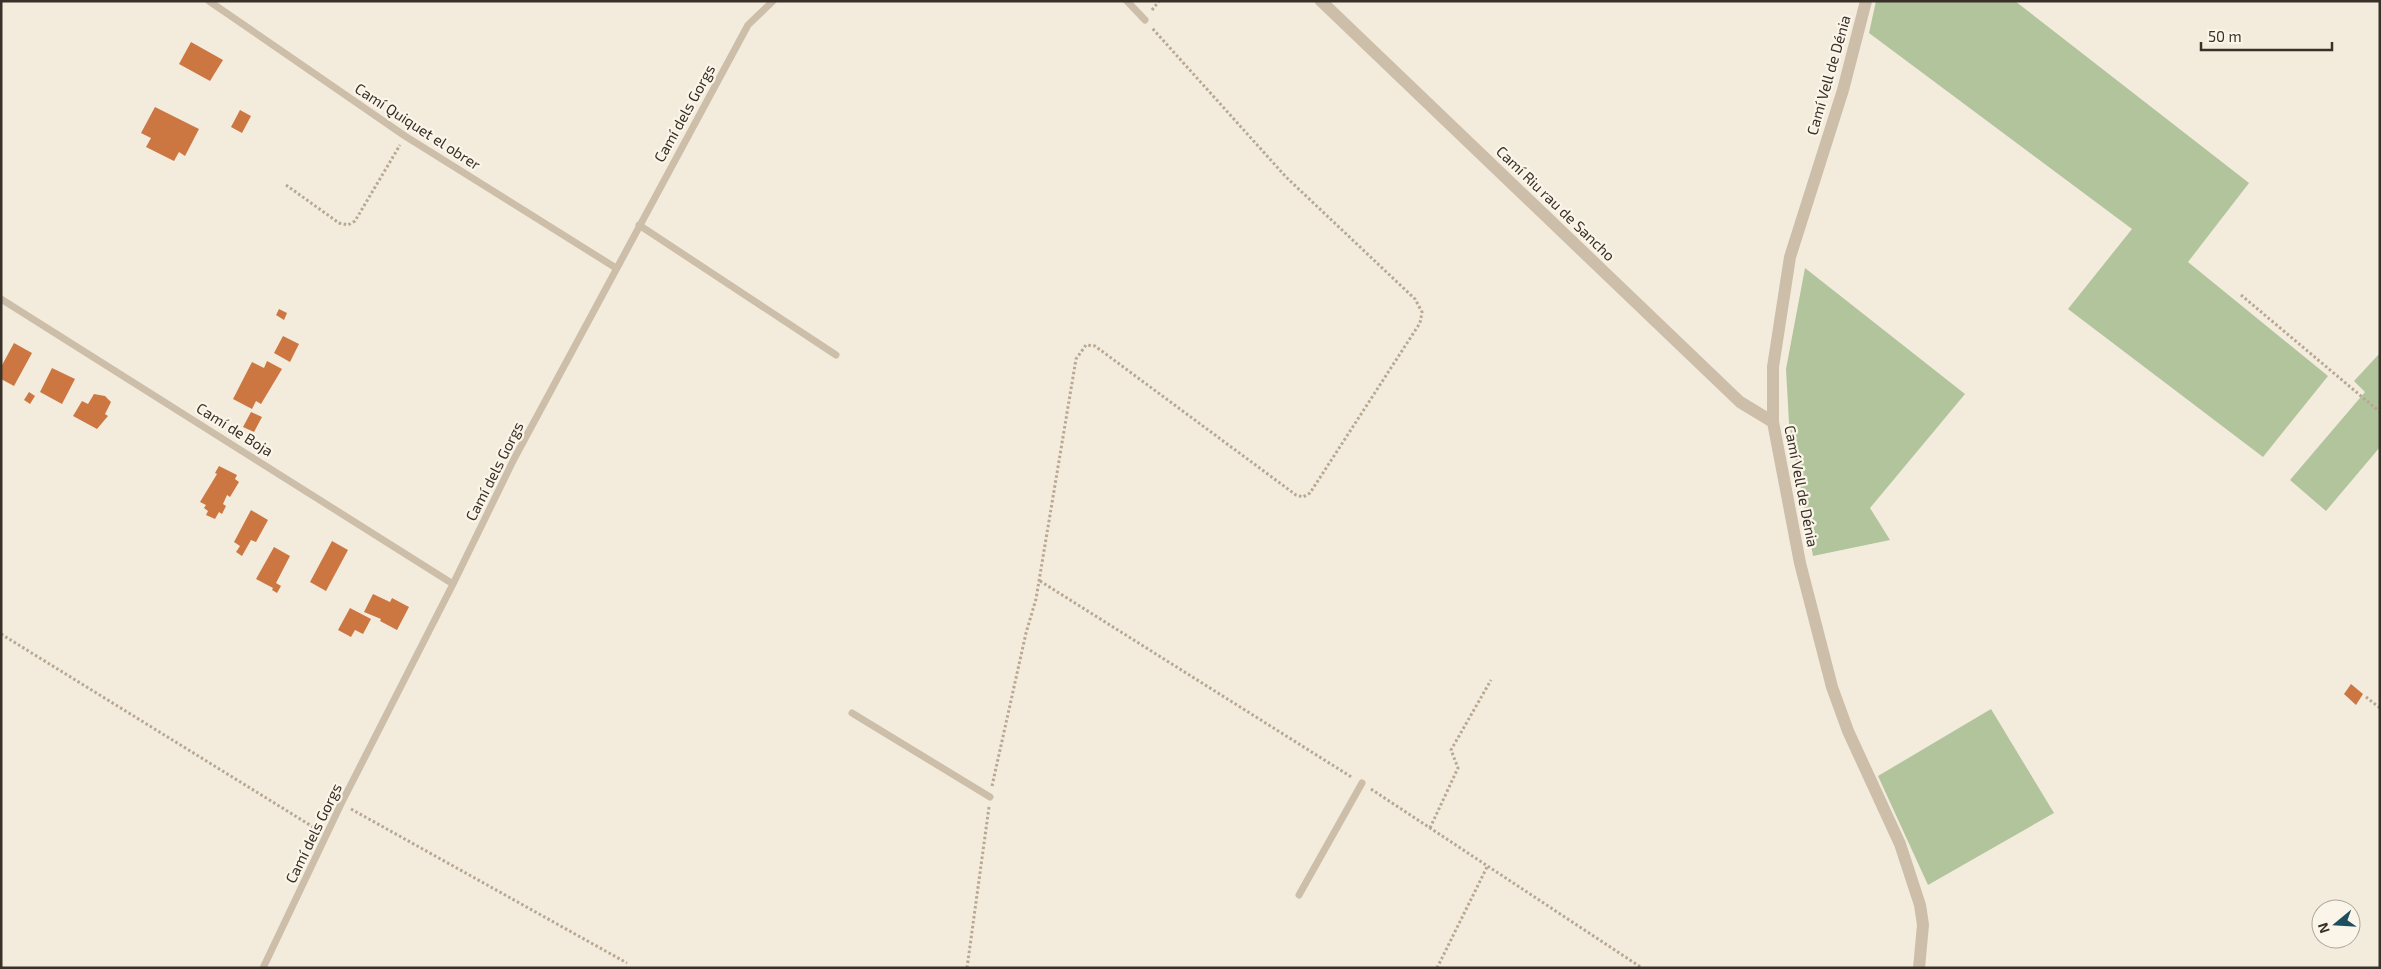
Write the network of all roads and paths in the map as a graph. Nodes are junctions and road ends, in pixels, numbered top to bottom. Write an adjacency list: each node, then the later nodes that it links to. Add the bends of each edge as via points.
1 (209, 1): 8 (lane, Camí Quiquet el obrer)
2 (773, 1): 10 (lane, Camí dels Gorgs, via 748,25)
3 (1126, 1): 7 (lane)
4 (1159, 1): 7 (path)
5 (1321, 1): 16 (street, Camí Riu rau de Sancho, via 1740,402)
6 (1866, 1): 16 (street, Camí Vell de Dénia, via 1843,90 1790,256 1773,368)
7 (1145, 20): 17 (path, via 1286,177 1415,299 1422,312 1420,323 1310,493 1303,497 1095,346 1086,345 1076,359)
8 (405, 136): 9 (path, via 352,224 339,223); 11 (lane, Camí Quiquet el obrer)
9 (286, 185)
10 (639, 225): 11 (lane, Camí dels Gorgs); 14 (lane)
11 (616, 268): 18 (lane, Camí dels Gorgs, via 514,459)
12 (2241, 295): 15 (path)
13 (1, 299): 18 (lane, Camí de Boja)
14 (836, 355)
15 (2380, 412)
16 (1773, 422): 36 (street, Camí Vell de Dénia, via 1800,563 1832,687 1848,731 1900,844 1920,905 1923,925)
17 (1040, 581): 24 (path); 25 (path)
18 (453, 584): 26 (lane, Camí dels Gorgs)
19 (1, 634): 28 (path)
20 (1491, 680): 27 (path, via 1451,750 1458,768)
21 (2366, 697): 22 (path)
22 (2380, 708)
23 (852, 713): 25 (lane)
24 (1362, 783): 27 (path); 30 (lane)
25 (990, 797): 33 (path)
26 (341, 804): 28 (lane, Camí dels Gorgs); 31 (path)
27 (1430, 828): 29 (path)
28 (327, 835): 32 (lane, Camí dels Gorgs)
29 (1488, 865): 34 (path); 35 (path)
30 (1299, 894)
31 (627, 963)
32 (263, 968)
33 (967, 968)
34 (1437, 968)
35 (1642, 968)
36 (1919, 968)

